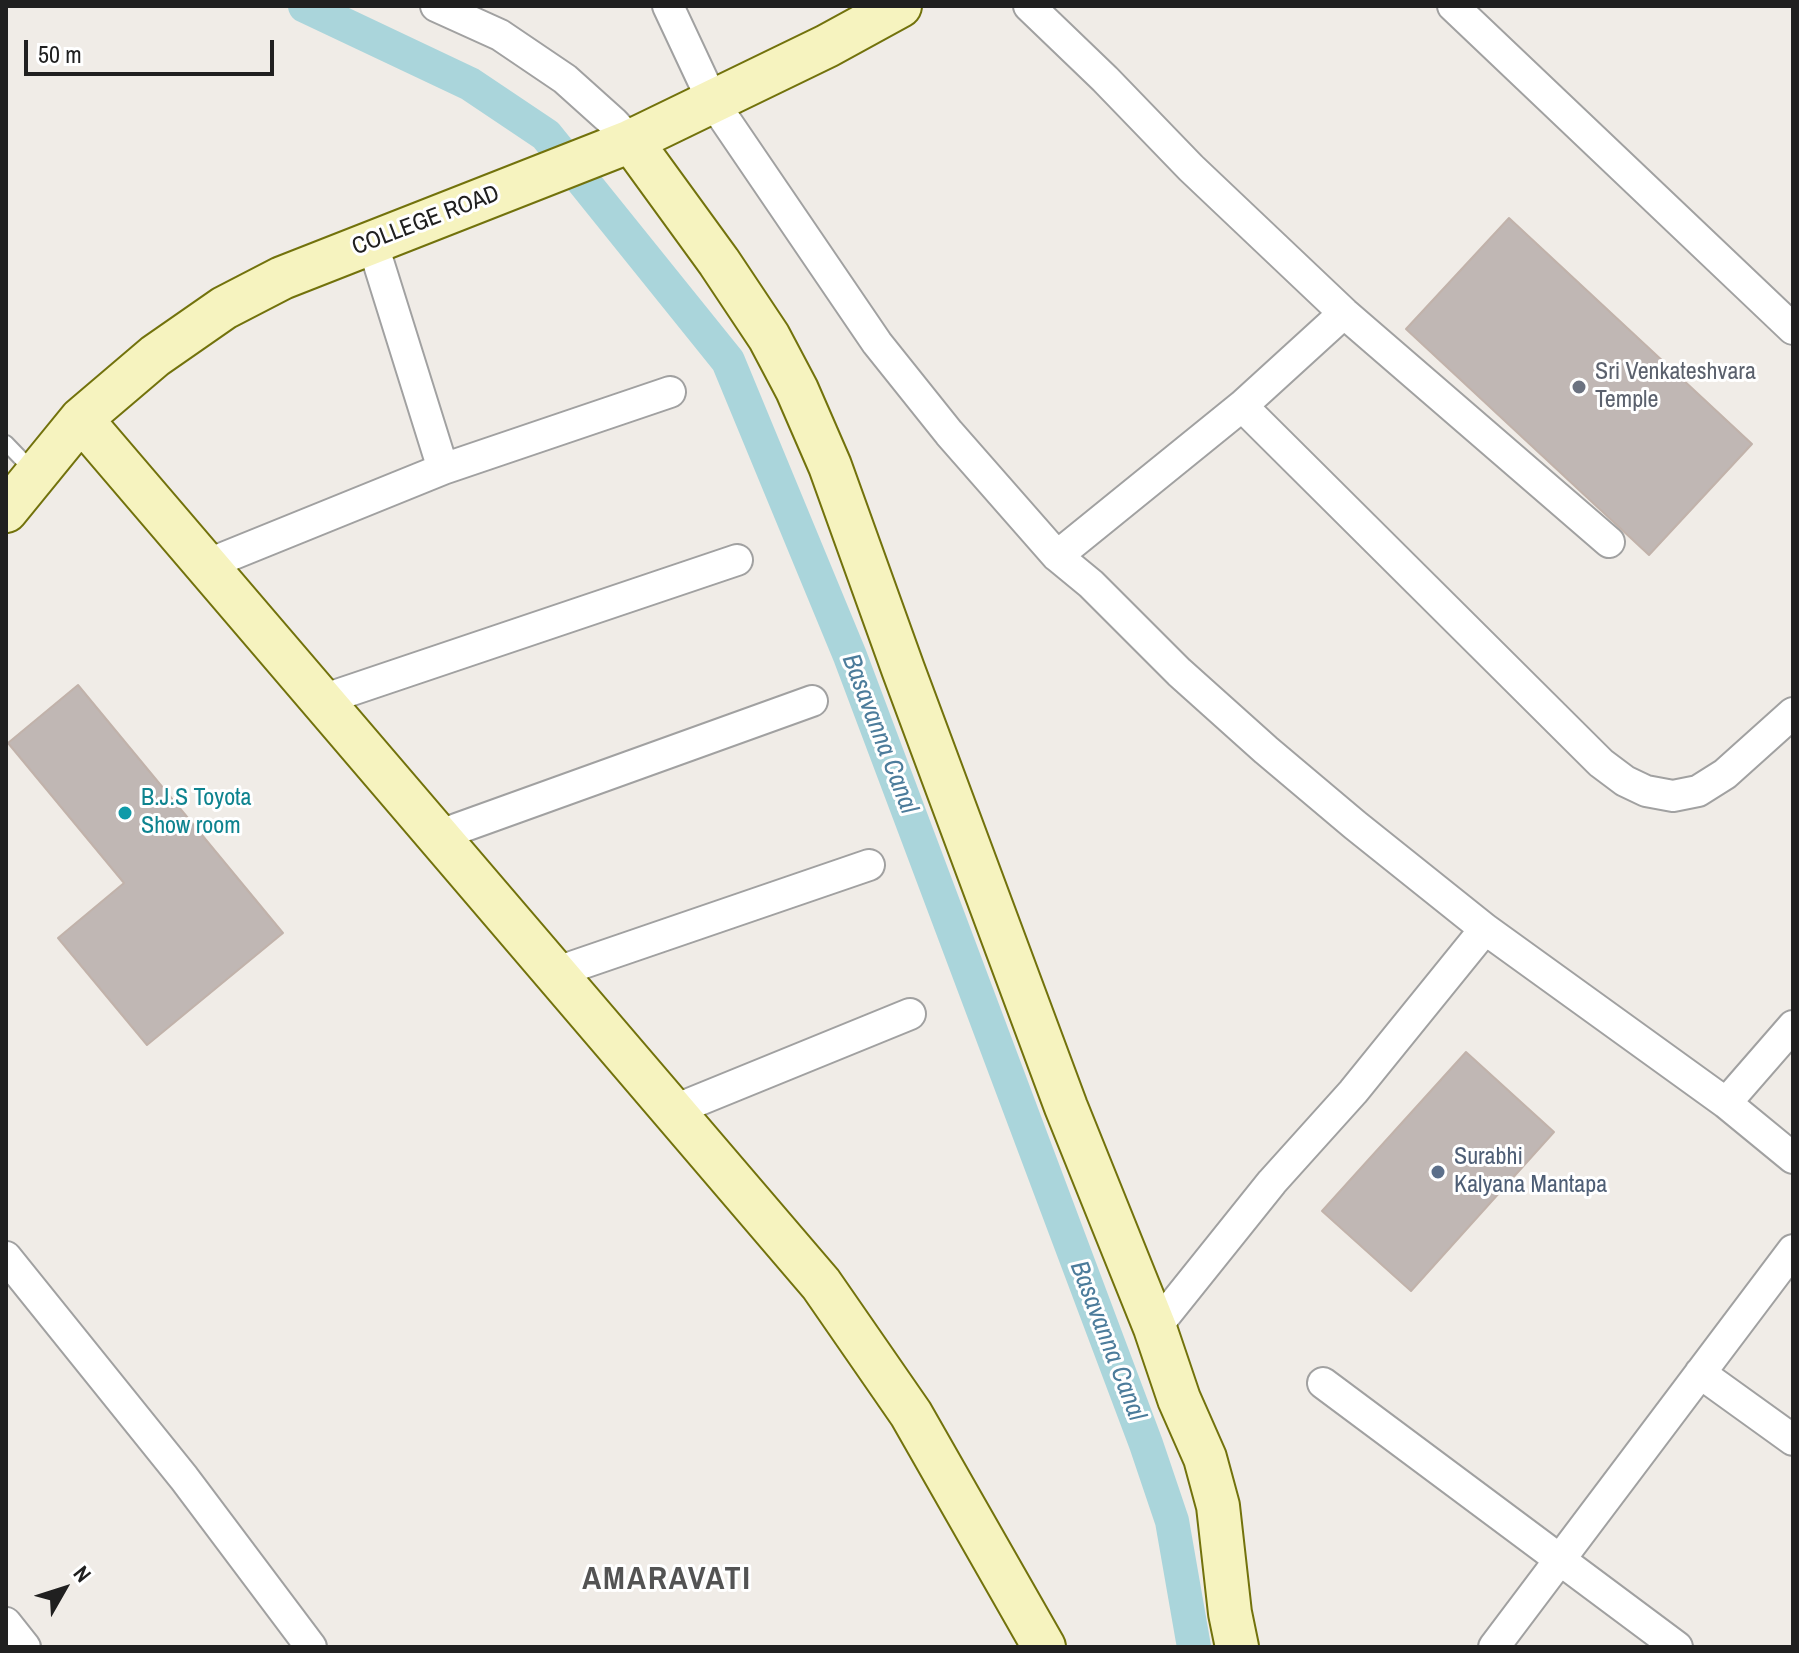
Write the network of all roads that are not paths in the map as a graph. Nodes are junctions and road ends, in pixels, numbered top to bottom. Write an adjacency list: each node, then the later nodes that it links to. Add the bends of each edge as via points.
1 (436, 6): 7 (street, via 500,35 539,61)
2 (668, 6): 6 (street)
3 (900, 6): 6 (street, COLLEGE ROAD)
4 (1029, 6): 9 (street)
5 (1453, 6): 10 (street)
6 (713, 102): 7 (street, COLLEGE ROAD); 19 (street, via 877,343)
7 (631, 141): 8 (street, COLLEGE ROAD); 36 (street, via 769,337 803,403 1066,1107)
8 (372, 242): 13 (street, COLLEGE ROAD, via 224,308 155,356); 15 (street)
9 (1344, 313): 12 (street); 18 (street)
10 (1793, 329)
11 (670, 392): 15 (street)
12 (1242, 406): 19 (street); 24 (street, via 1625,781 1673,796 1698,791)
13 (81, 419): 16 (street, COLLEGE ROAD); 21 (street)
14 (6, 443): 16 (lane)
15 (443, 469): 21 (street)
16 (36, 474): 17 (street, COLLEGE ROAD)
17 (6, 511)
18 (1609, 542)
19 (1057, 556): 27 (street, via 1266,750)
20 (737, 560): 22 (street)
21 (206, 565): 22 (street)
22 (322, 700): 25 (street)
23 (812, 701): 25 (street)
24 (1793, 713)
25 (437, 836): 28 (street)
26 (869, 865): 28 (street)
27 (1485, 929): 31 (street); 36 (street)
28 (554, 973): 32 (street)
29 (910, 1014): 32 (street)
30 (1793, 1026): 31 (street)
31 (1726, 1103): 33 (street)
32 (672, 1111): 44 (street, via 821,1284 870,1352)
33 (1793, 1158)
34 (1793, 1250): 37 (street)
35 (6, 1257): 43 (street, via 184,1478)
36 (1155, 1328): 45 (street, via 1218,1506)
37 (1700, 1373): 39 (street); 40 (street)
38 (1323, 1383): 40 (street)
39 (1793, 1440)
40 (1560, 1560): 46 (street); 47 (street)
41 (6, 1623): 42 (street)
42 (25, 1647)
43 (311, 1647)
44 (1044, 1647)
45 (1237, 1647)
46 (1494, 1647)
47 (1677, 1647)

